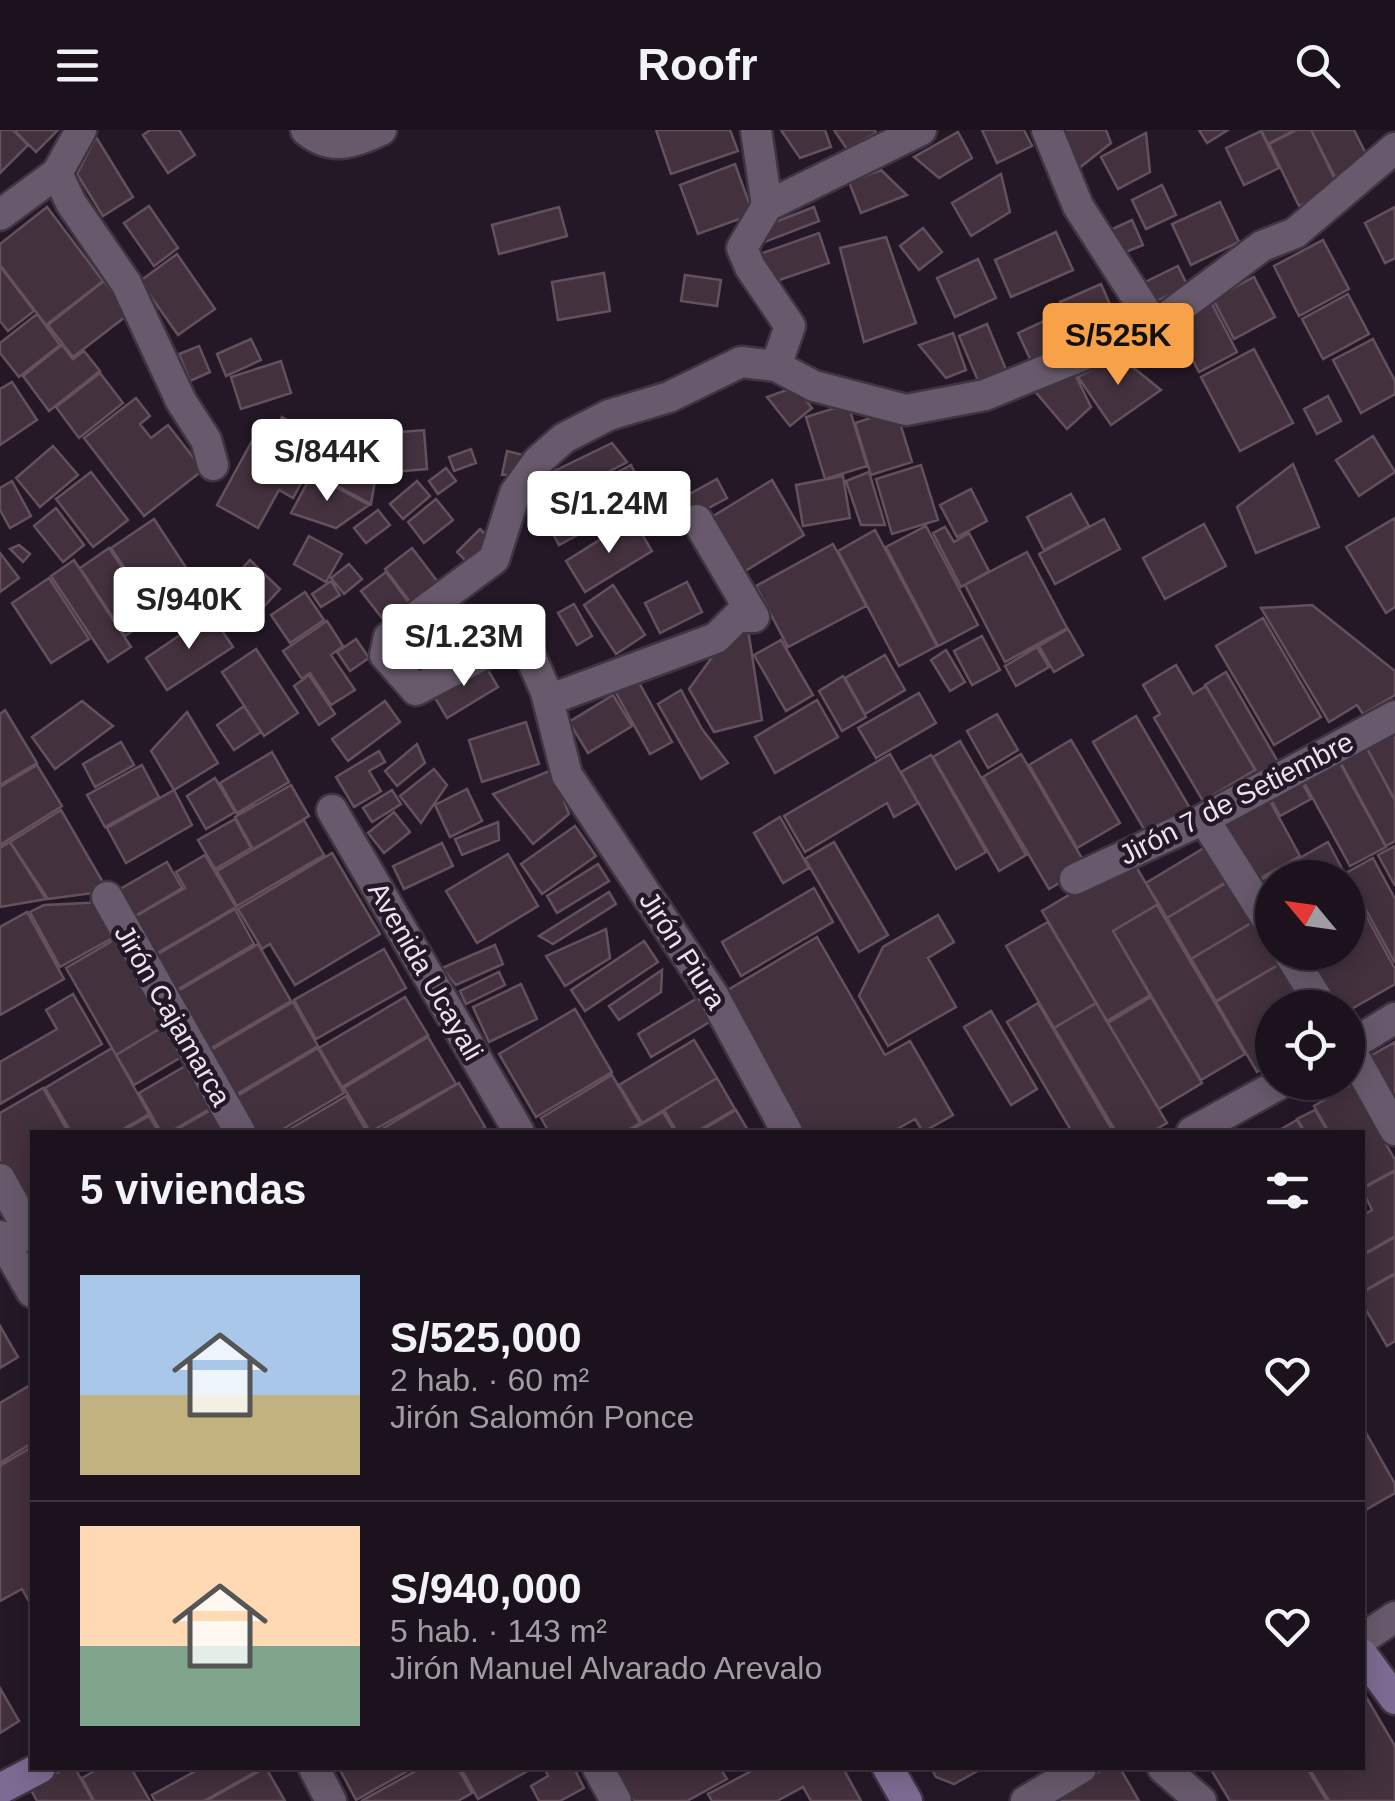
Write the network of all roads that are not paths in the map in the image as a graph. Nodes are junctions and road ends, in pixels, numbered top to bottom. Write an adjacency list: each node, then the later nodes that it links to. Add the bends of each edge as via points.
1 (81, 130): 8 (street)
2 (306, 130): 3 (street, via 334,144)
3 (381, 130)
4 (756, 130): 9 (street)
5 (921, 130): 9 (street)
6 (1047, 130): 11 (street, via 1078,206)
7 (1395, 148): 11 (street, via 1296,233 1262,246)
8 (56, 172): 10 (street); 13 (street, via 126,284)
9 (767, 206): 12 (street, via 742,248 790,326)
10 (0, 215)
11 (1156, 326): 12 (street, via 985,395 906,410 814,386)
12 (776, 366): 15 (street, Jirón Piura, via 741,362 564,438 514,493 494,559 389,637 385,655 416,690 509,641 529,653)
13 (213, 465)
14 (697, 520): 15 (street, via 754,617 737,617 716,638)
15 (548, 700): 28 (street, Jirón Piura, via 567,775 713,996)
16 (1395, 716): 18 (street, Jirón 7 de Setiembre)
17 (332, 810): 27 (street, Avenida Ucayali)
18 (1204, 819): 19 (street, Jirón 7 de Setiembre); 21 (street)
19 (1075, 879)
20 (106, 897): 26 (street, Jirón Cajamarca)
21 (1255, 900)
22 (1395, 1018): 23 (street)
23 (1365, 1037)
24 (1365, 1077): 30 (street)
25 (1255, 1098): 29 (street)
26 (239, 1130)
27 (519, 1130)
28 (786, 1130)
29 (1196, 1130)
30 (1395, 1130)
31 (0, 1180): 32 (street)
32 (30, 1233)
33 (0, 1236): 34 (street)
34 (30, 1288)
35 (1395, 1617): 36 (street)
36 (1365, 1637)
37 (1365, 1658): 38 (street)
38 (1395, 1699)
39 (37, 1770): 45 (street)
40 (315, 1770): 46 (street)
41 (599, 1770): 47 (street)
42 (889, 1770): 48 (street)
43 (1078, 1770): 49 (street)
44 (1164, 1770): 50 (street)
45 (11, 1791)
46 (332, 1801)
47 (616, 1801)
48 (907, 1801)
49 (1026, 1801)
50 (1201, 1801)

